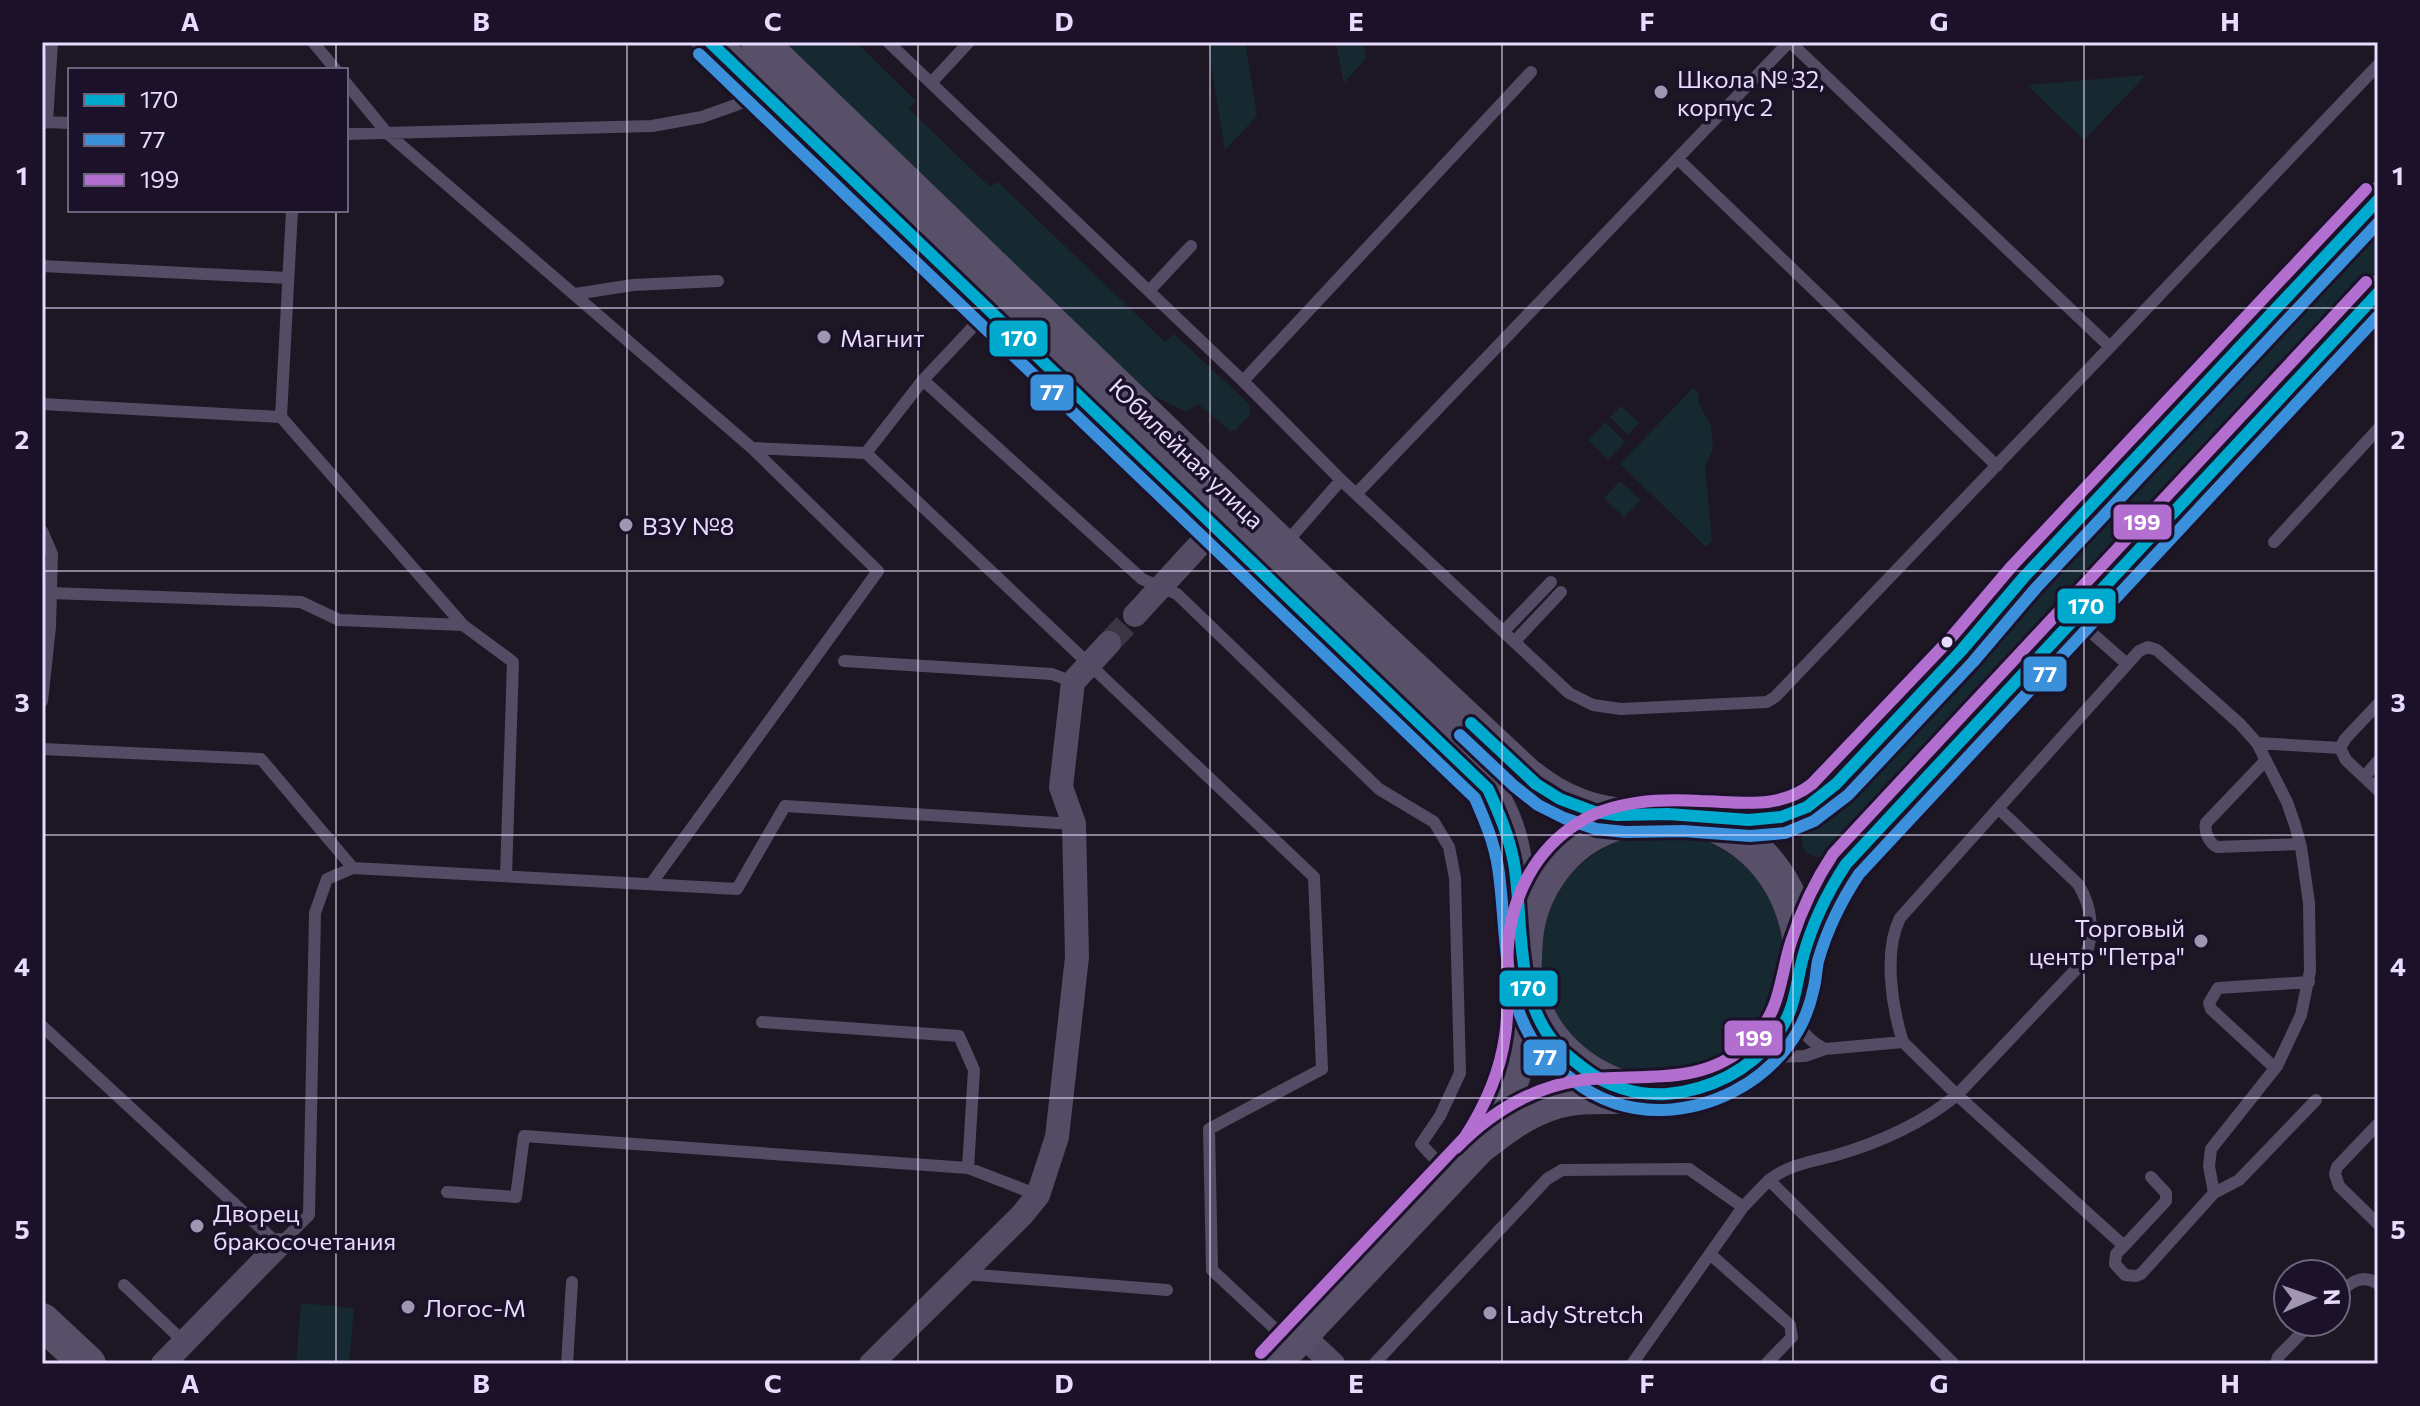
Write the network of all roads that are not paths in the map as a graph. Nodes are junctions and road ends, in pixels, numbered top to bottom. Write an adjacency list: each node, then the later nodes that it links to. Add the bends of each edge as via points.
1 (52, 42): 14 (lane)
2 (313, 42): 9 (lane)
3 (710, 42): 13 (main road, Юбилейная улица)
4 (759, 42): 43 (main road, Юбилейная улица)
5 (888, 42): 11 (lane)
6 (969, 42): 11 (lane)
7 (1789, 42): 18 (lane); 29 (lane)
8 (2378, 65): 29 (lane)
9 (334, 68)
10 (1531, 72): 31 (lane)
11 (931, 83): 25 (lane)
12 (348, 85): 16 (lane)
13 (765, 95): 16 (lane, via 702,117 652,126); 28 (main road, Юбилейная улица)
14 (44, 123): 15 (lane)
15 (68, 123)
16 (387, 133): 17 (lane); 27 (lane)
17 (348, 134)
18 (1678, 159): 37 (lane); 39 (lane)
19 (2378, 200): 68 (main road, via 1815,802 1795,813 1752,820)
20 (292, 212): 23 (lane)
21 (1191, 246): 25 (lane)
22 (42, 266): 23 (lane)
23 (288, 278): 33 (lane)
24 (718, 281): 27 (lane)
25 (1149, 291): 31 (lane)
26 (2378, 293): 50 (main road)
27 (575, 294): 35 (lane)
28 (988, 311): 30 (lane); 40 (main road, Юбилейная улица)
29 (2110, 347): 37 (lane)
30 (923, 380): 36 (lane); 46 (lane, via 1142,579)
31 (1243, 381): 38 (lane)
32 (42, 404): 33 (lane)
33 (281, 417): 51 (lane)
34 (2378, 429): 42 (lane)
35 (752, 448): 36 (lane); 73 (lane, via 878,571)
36 (866, 453): 57 (lane)
37 (1997, 466): 53 (lane, via 1767,702 1621,709 1593,705 1569,693)
38 (1341, 480): 39 (lane); 43 (lane)
39 (1356, 494): 52 (lane)
40 (1215, 528): 46 (street); 75 (main road, Юбилейная улица, via 1488,789 1512,846)
41 (42, 531): 44 (lane)
42 (2274, 542)
43 (1283, 545): 68 (main road, Юбилейная улица, via 1539,786 1600,813)
44 (47, 554): 48 (lane)
45 (1551, 582): 52 (lane)
46 (1161, 587): 49 (street); 90 (lane, via 1177,594 1379,789 1434,822 1449,847 1455,878 1460,1073 1421,1144)
47 (1561, 592): 53 (lane)
48 (51, 593): 51 (lane, via 301,602 339,620); 58 (lane)
49 (1135, 615)
50 (2075, 618): 56 (lane); 74 (main road, via 1846,864 1818,913)
51 (463, 625): 72 (lane, via 513,662)
52 (1504, 631): 53 (lane)
53 (1515, 641)
54 (1109, 643): 57 (street)
55 (844, 661): 57 (lane)
56 (2127, 664): 60 (lane, via 2144,648 2157,650); 67 (lane)
57 (1081, 673): 69 (street, via 1061,787); 110 (lane, via 1314,877 1322,1069 1209,1129 1212,1270)
58 (42, 701)
59 (2378, 704): 61 (lane)
60 (2257, 743): 61 (lane); 63 (lane)
61 (2340, 748): 65 (lane)
62 (42, 749): 71 (lane, via 261,759)
63 (2266, 760): 70 (lane); 70 (lane, via 2206,823 2206,832 2217,847)
64 (2378, 761): 65 (lane)
65 (2364, 777): 66 (lane)
66 (2378, 790)
67 (1999, 809): 80 (lane, via 1895,927 1892,986); 85 (lane, via 2078,884 2087,904 2090,940 2077,970)
68 (1655, 815): 74 (main road, via 1696,818 1722,828 1766,860 1794,907); 75 (main road, via 1614,823 1589,835 1549,872 1526,922)
69 (1074, 824): 73 (lane, via 785,806 737,889); 95 (street, via 1077,957 1057,1137)
70 (2300, 844): 76 (lane, via 2309,903)
71 (353, 868): 72 (lane); 98 (lane, via 327,879 315,913 309,1215)
72 (506, 876): 73 (lane)
73 (651, 884)
74 (1802, 960): 77 (main road)
75 (1523, 963): 84 (main road, via 1531,1003 1560,1050 1604,1082); 88 (main road, via 1517,1060 1497,1118)
76 (2309, 982): 83 (lane, via 2301,1015); 83 (lane, via 2218,988 2209,1003)
77 (1793, 1004): 81 (lane, via 1805,1035); 82 (main road)
78 (762, 1022): 89 (lane, via 959,1036 974,1070)
79 (42, 1026): 98 (lane)
80 (1903, 1042): 81 (lane); 85 (lane)
81 (1825, 1049): 82 (lane, via 1805,1056)
82 (1757, 1057): 84 (main road, via 1711,1086)
83 (2275, 1068): 94 (lane, via 2211,1149)
84 (1657, 1094): 88 (main road, via 1557,1101 1527,1112)
85 (1957, 1095): 92 (lane, via 1907,1129 1791,1166); 99 (lane)
86 (2316, 1100): 94 (lane, via 2239,1180)
87 (2378, 1124): 97 (lane, via 2335,1174 2339,1186)
88 (1478, 1147): 90 (main road)
89 (968, 1168): 93 (lane, via 524,1136 516,1197); 95 (lane)
90 (1450, 1176): 110 (main road)
91 (2151, 1177): 99 (lane, via 2166,1193 2166,1201)
92 (1769, 1180): 96 (lane); 119 (lane)
93 (447, 1192)
94 (2214, 1193): 99 (lane, via 2141,1274 2125,1275 2116,1267 2116,1254)
95 (1038, 1195): 101 (street)
96 (1743, 1207): 100 (lane); 116 (lane, via 1689,1169 1562,1170 1547,1179)
97 (2378, 1224)
98 (279, 1245): 109 (street)
99 (2124, 1246)
100 (1710, 1254): 117 (lane); 118 (lane, via 1790,1325 1792,1337)
101 (962, 1274): 106 (lane); 114 (street)
102 (572, 1282): 113 (lane)
103 (2352, 1283): 104 (lane, via 2371,1279)
104 (2378, 1284)
105 (124, 1285): 109 (lane)
106 (1167, 1290)
107 (42, 1321): 111 (main road)
108 (2296, 1338): 120 (lane)
109 (184, 1342): 112 (street)
110 (1289, 1348): 115 (street)
111 (88, 1364)
112 (163, 1364)
113 (567, 1364)
114 (871, 1364)
115 (1333, 1364)
116 (1374, 1364)
117 (1632, 1364)
118 (1766, 1364)
119 (1954, 1364)
120 (2276, 1364)

